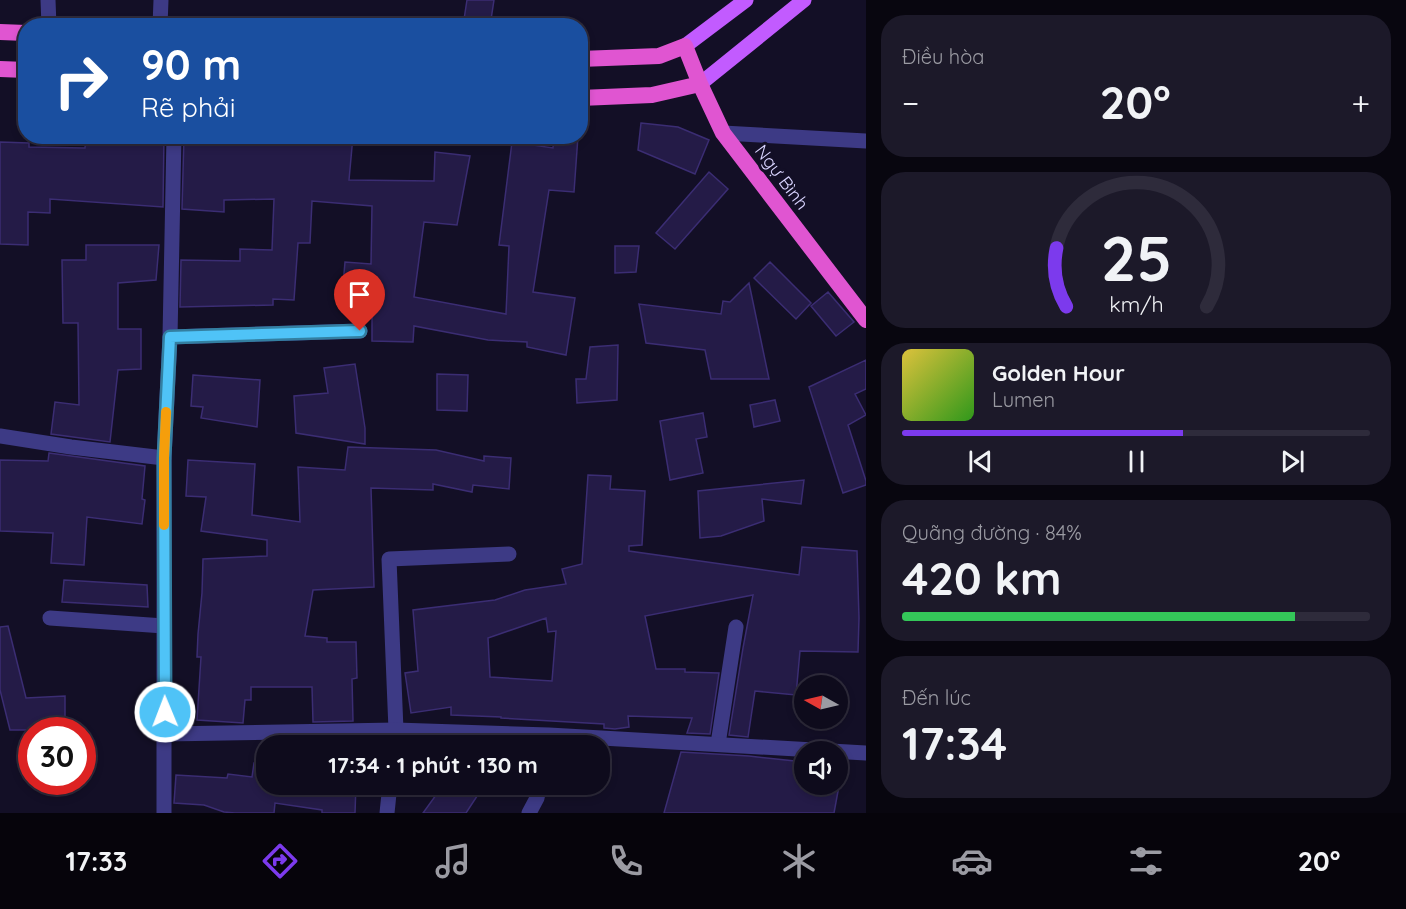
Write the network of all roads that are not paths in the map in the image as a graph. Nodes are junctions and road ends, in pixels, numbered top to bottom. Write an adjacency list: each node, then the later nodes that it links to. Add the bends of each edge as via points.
1 (48, 0): 5 (street)
2 (161, 0): 6 (street)
3 (746, 0): 9 (main road)
4 (804, 0): 13 (main road)
5 (49, 18)
6 (160, 18)
7 (0, 32): 8 (highway)
8 (18, 33)
9 (685, 46): 10 (highway, via 659,56); 13 (highway, Ngự Bình)
10 (588, 59)
11 (0, 69): 12 (highway)
12 (18, 70)
13 (700, 84): 14 (highway, via 652,95); 15 (highway, Ngự Bình)
14 (588, 98)
15 (723, 133): 16 (street); 18 (highway, Ngự Bình)
16 (866, 141)
17 (174, 144): 20 (street)
18 (866, 320)
19 (360, 331): 20 (street)
20 (170, 337): 22 (street)
21 (0, 436): 22 (street)
22 (164, 458): 25 (street)
23 (509, 554): 28 (street, via 388,559)
24 (50, 618): 25 (street)
25 (164, 626): 27 (street)
26 (736, 627): 31 (street)
27 (165, 734): 29 (street); 35 (street)
28 (395, 735)
29 (256, 736)
30 (610, 741): 31 (street)
31 (718, 744): 32 (street)
32 (866, 753)
33 (389, 795): 36 (street)
34 (538, 795): 37 (street)
35 (164, 813)
36 (387, 813)
37 (529, 813)

